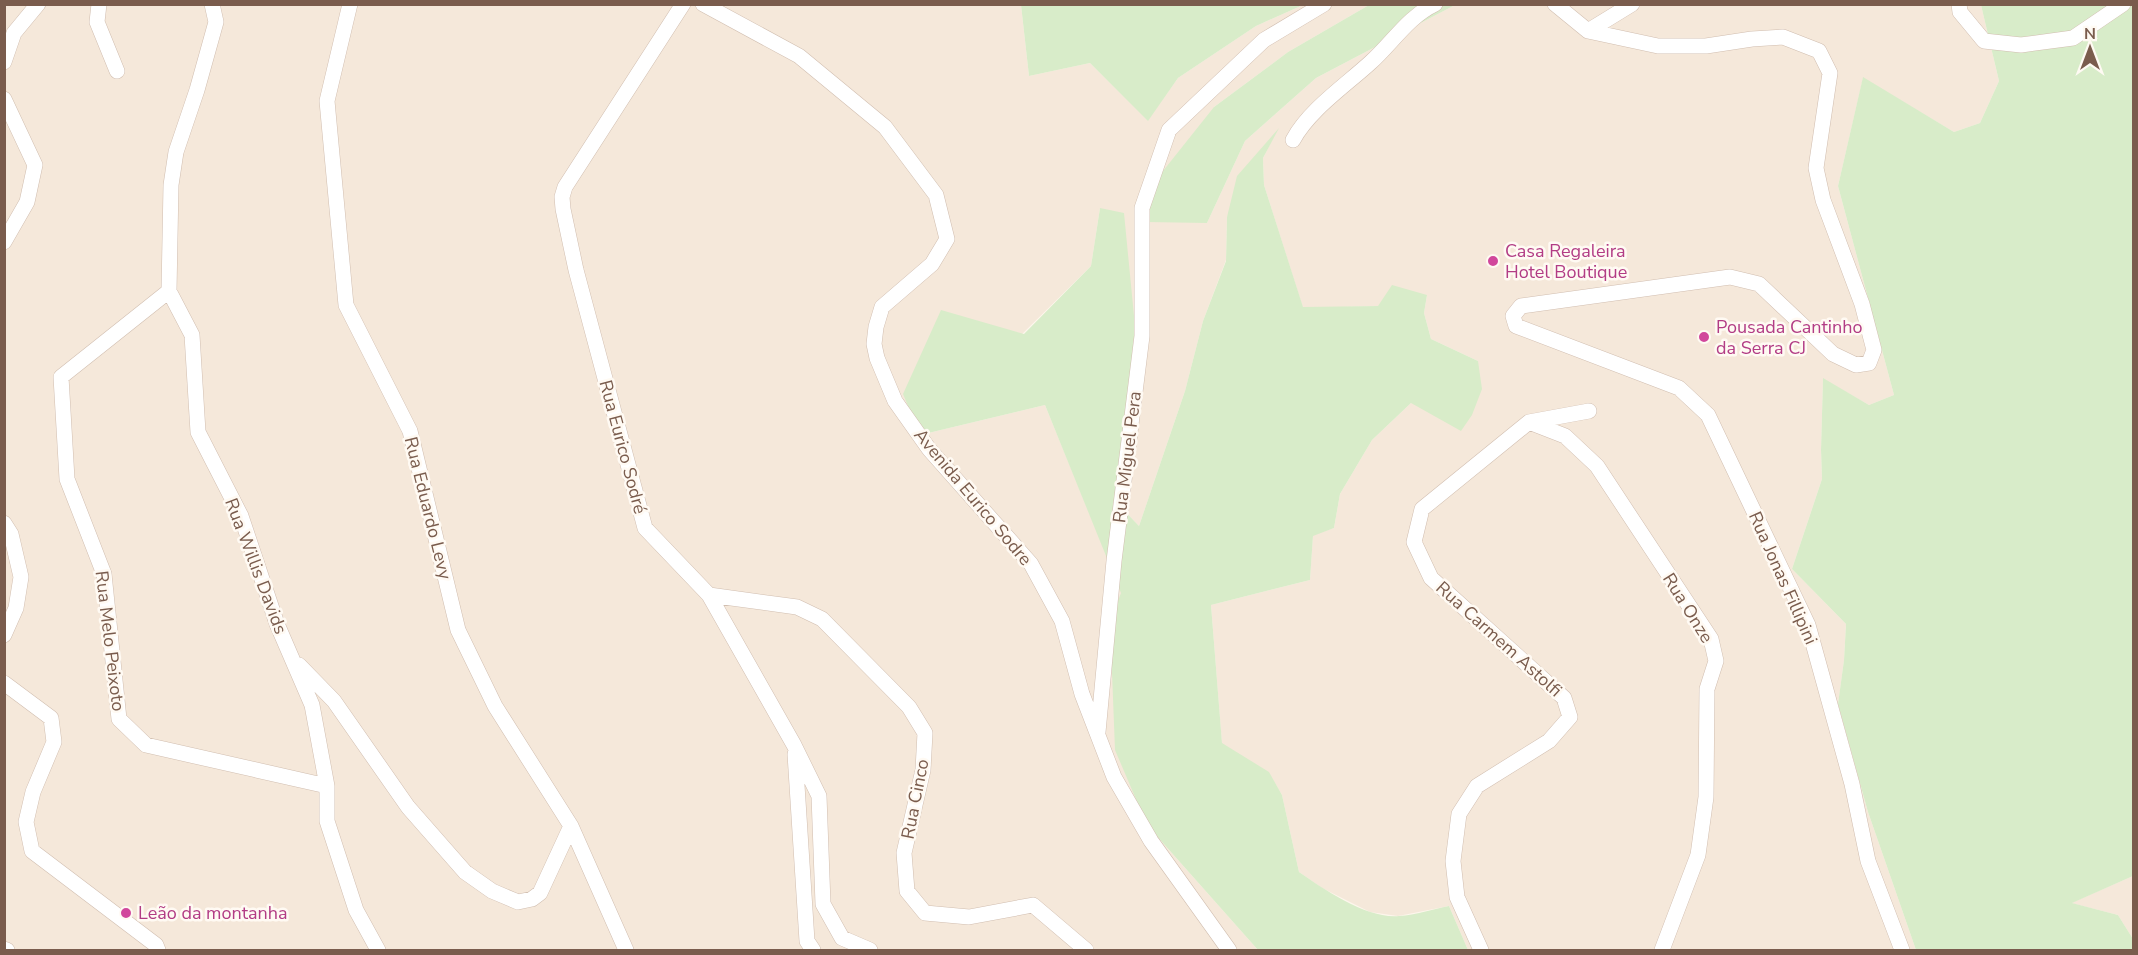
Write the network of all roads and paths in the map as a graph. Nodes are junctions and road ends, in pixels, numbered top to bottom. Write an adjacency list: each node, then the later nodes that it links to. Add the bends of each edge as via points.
1 (38, 4): 14 (street, via 14,33)
2 (99, 4): 15 (street, via 97,22)
3 (212, 4): 19 (street, Rua Willis Davids, via 216,22 176,152 171,185)
4 (350, 4): 30 (street, Rua Eduardo Levy, via 327,101 346,305 410,431 458,630 495,706)
5 (683, 4): 23 (street, Rua Eurico Sodré, via 562,197 576,270 645,528)
6 (704, 4): 27 (street, Avenida Eurico Sodre, via 799,57 885,127 936,195 947,239 932,264 882,306 874,344 877,358 895,401 929,449 1031,564 1062,621)
7 (1324, 4): 27 (street, Rua Miguel Pera, via 1264,40 1169,130 1142,208 1142,336 1114,561)
8 (1436, 4): 17 (street, via 1412,18 1305,122)
9 (1555, 4): 13 (street)
10 (1632, 4): 13 (street)
11 (1959, 4): 12 (street, via 1960,12 1984,41 2021,45 2073,38)
12 (2123, 4)
13 (1588, 31): 40 (street, Rua Jonas Fillipini, via 1658,46 1706,46 1783,37 1819,51 1830,73 1816,168 1823,200 1862,304 1874,350 1869,363 1856,365 1833,354 1758,284 1730,277 1521,306 1513,315 1516,326 1679,388 1708,415 1808,625 1869,861)
14 (4, 62)
15 (117, 71)
16 (4, 99): 18 (street, via 35,165 27,202)
17 (1293, 140)
18 (4, 242)
19 (169, 291): 25 (street, Rua Willis Davids, via 192,334 198,432 241,516); 29 (street, Rua Melo Peixoto, via 61,377 67,479 104,574 119,719 146,745)
20 (1589, 411): 21 (street, Rua Carmem Astolfi)
21 (1528, 422): 38 (street, Rua Carmem Astolfi, via 1422,509 1414,542 1431,578 1564,698 1570,717 1549,741 1478,786 1459,814 1453,861 1457,897); 39 (street, Rua Onze, via 1565,436 1597,466 1711,639 1714,650 1716,661 1707,689 1706,797 1698,855)
22 (4, 523): 24 (street, via 11,534 21,577 16,608)
23 (709, 595): 28 (street, Rua Eurico Sodré); 36 (street, Rua Cinco, via 796,607 822,619 909,707 925,733 923,770 904,854 907,891 925,913 969,917 1033,905)
24 (4, 635)
25 (292, 658): 29 (street, Rua Willis Davids, via 312,705); 30 (street, via 334,701 408,807 465,872 492,891 518,902 540,893)
26 (4, 683): 31 (street, via 51,718 54,742 33,792 26,822 32,851 156,945)
27 (1098, 735): 37 (street, Rua Miguel Pera, via 1114,777 1152,841)
28 (794, 746): 34 (street, Rua Eurico Sodré, via 807,941); 35 (street, via 819,795 823,904 842,938)
29 (327, 786): 32 (street, Rua Willis Davids, via 327,821 356,910)
30 (572, 826): 33 (street, Rua Eduardo Levy)
31 (158, 951)
32 (378, 951)
33 (626, 951)
34 (813, 951)
35 (870, 951)
36 (1086, 951)
37 (1229, 951)
38 (1481, 951)
39 (1662, 951)
40 (1902, 951)

